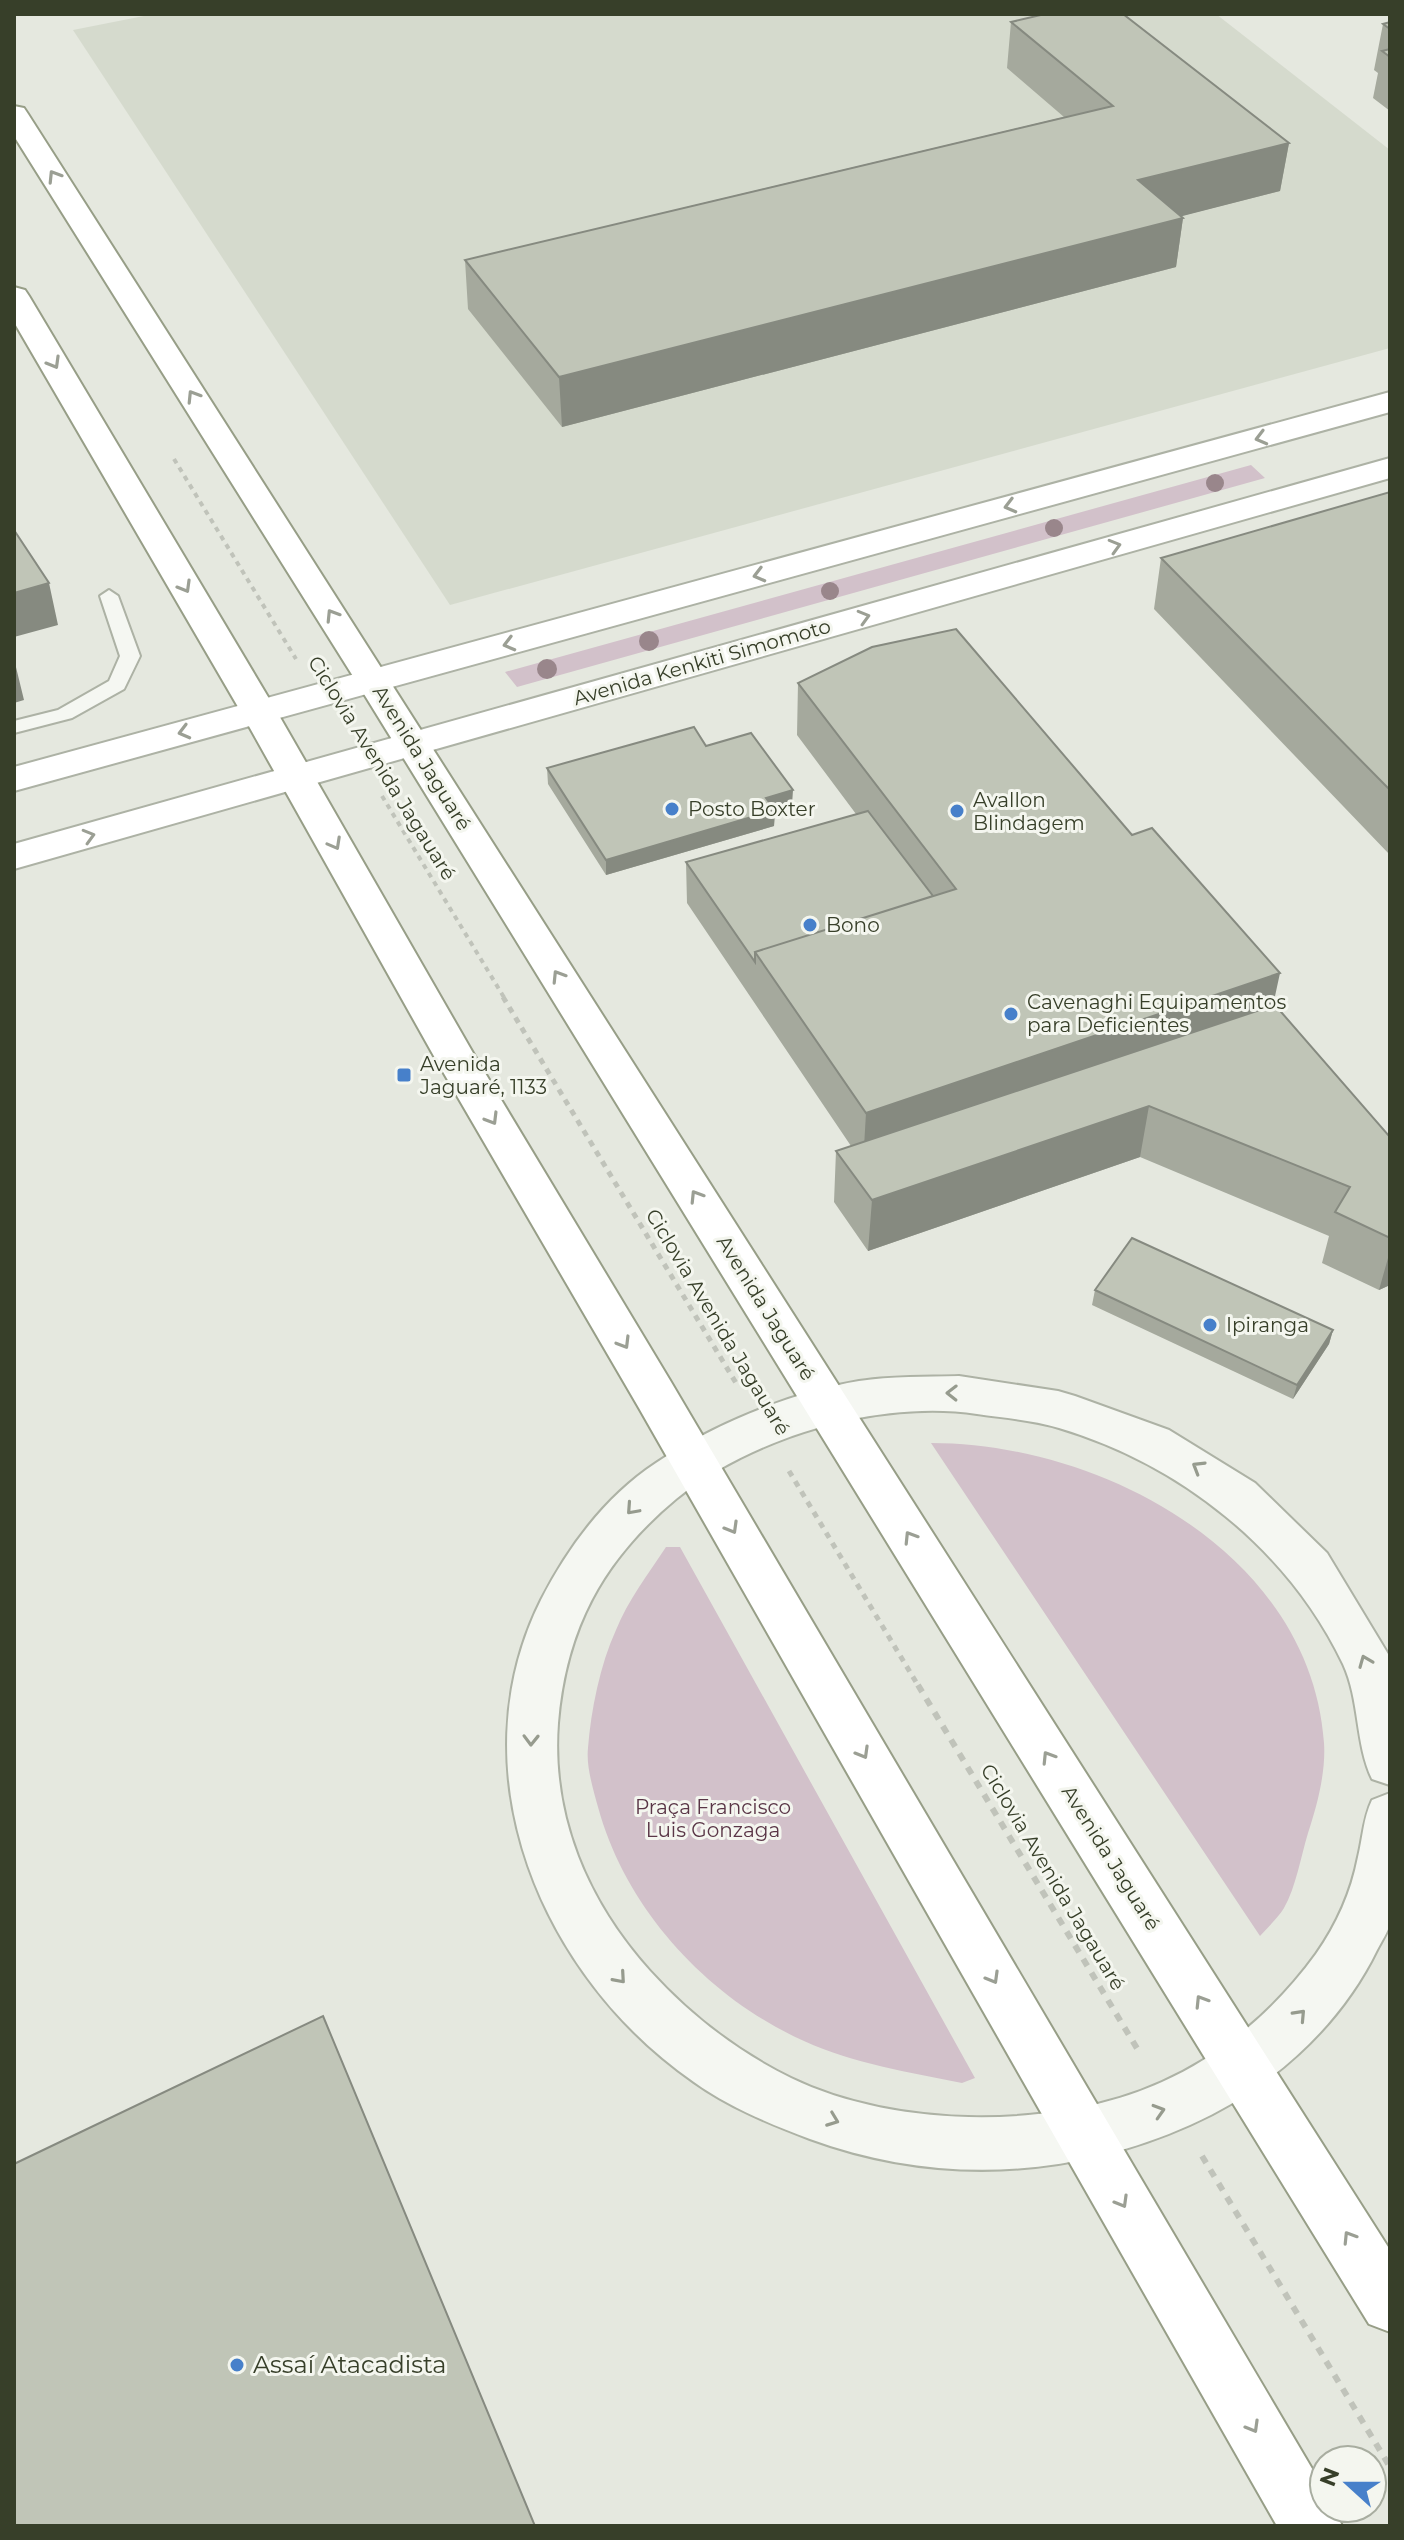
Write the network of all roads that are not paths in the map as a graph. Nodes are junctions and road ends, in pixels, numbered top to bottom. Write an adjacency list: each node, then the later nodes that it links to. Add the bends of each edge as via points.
1 (14, 114): 7 (main road, Avenida Jaguaré, one-way to 1)
2 (14, 296): 8 (main road, one-way to 8)
3 (1390, 402): 4 (main road, Avenida Kenkiti Simomoto)
4 (1328, 452): 5 (main road, Avenida Kenkiti Simomoto); 7 (main road, Avenida Kenkiti Simomoto, one-way to 7); 10 (main road, Avenida Kenkiti Simomoto, one-way to 4)
5 (1390, 468)
6 (109, 596): 9 (lane, via 130,656 117,685 65,714)
7 (374, 681): 8 (main road, Avenida Kenkiti Simomoto); 10 (main road, Avenida Jaguaré)
8 (259, 712): 11 (main road); 12 (main road, Avenida Kenkiti Simomoto, one-way to 12)
9 (14, 727)
10 (412, 744): 11 (main road, Avenida Kenkiti Simomoto); 14 (main road, Avenida Jaguaré, one-way to 10)
11 (296, 777): 13 (main road, Avenida Kenkiti Simomoto, one-way to 11); 15 (main road, one-way to 15)
12 (14, 779)
13 (14, 857)
14 (827, 1405): 15 (street, Avenida Jaguaré, via 761,1425); 16 (street, one-way to 14, via 1384,1718 1365,1659 1336,1602 1298,1552 1253,1507 1201,1468 1108,1424 1021,1399 893,1393); 18 (main road, Avenida Jaguaré, one-way to 14)
15 (693, 1461): 19 (main road, one-way to 19); 19 (street, one-way to 19, via 642,1499 601,1543 568,1593 544,1648 531,1708 530,1771 541,1833 564,1896 600,1955 647,2010 705,2058 771,2097 845,2125 923,2142 1002,2145)
16 (1390, 1763)
17 (1390, 1816): 18 (street, one-way to 17, via 1301,2017 1342,1963 1372,1905)
18 (1242, 2067): 19 (street, one-way to 18, via 1173,2107); 20 (main road, Avenida Jaguaré, one-way to 18)
19 (1084, 2134): 21 (main road, one-way to 21)
20 (1390, 2303)
21 (1311, 2526)

